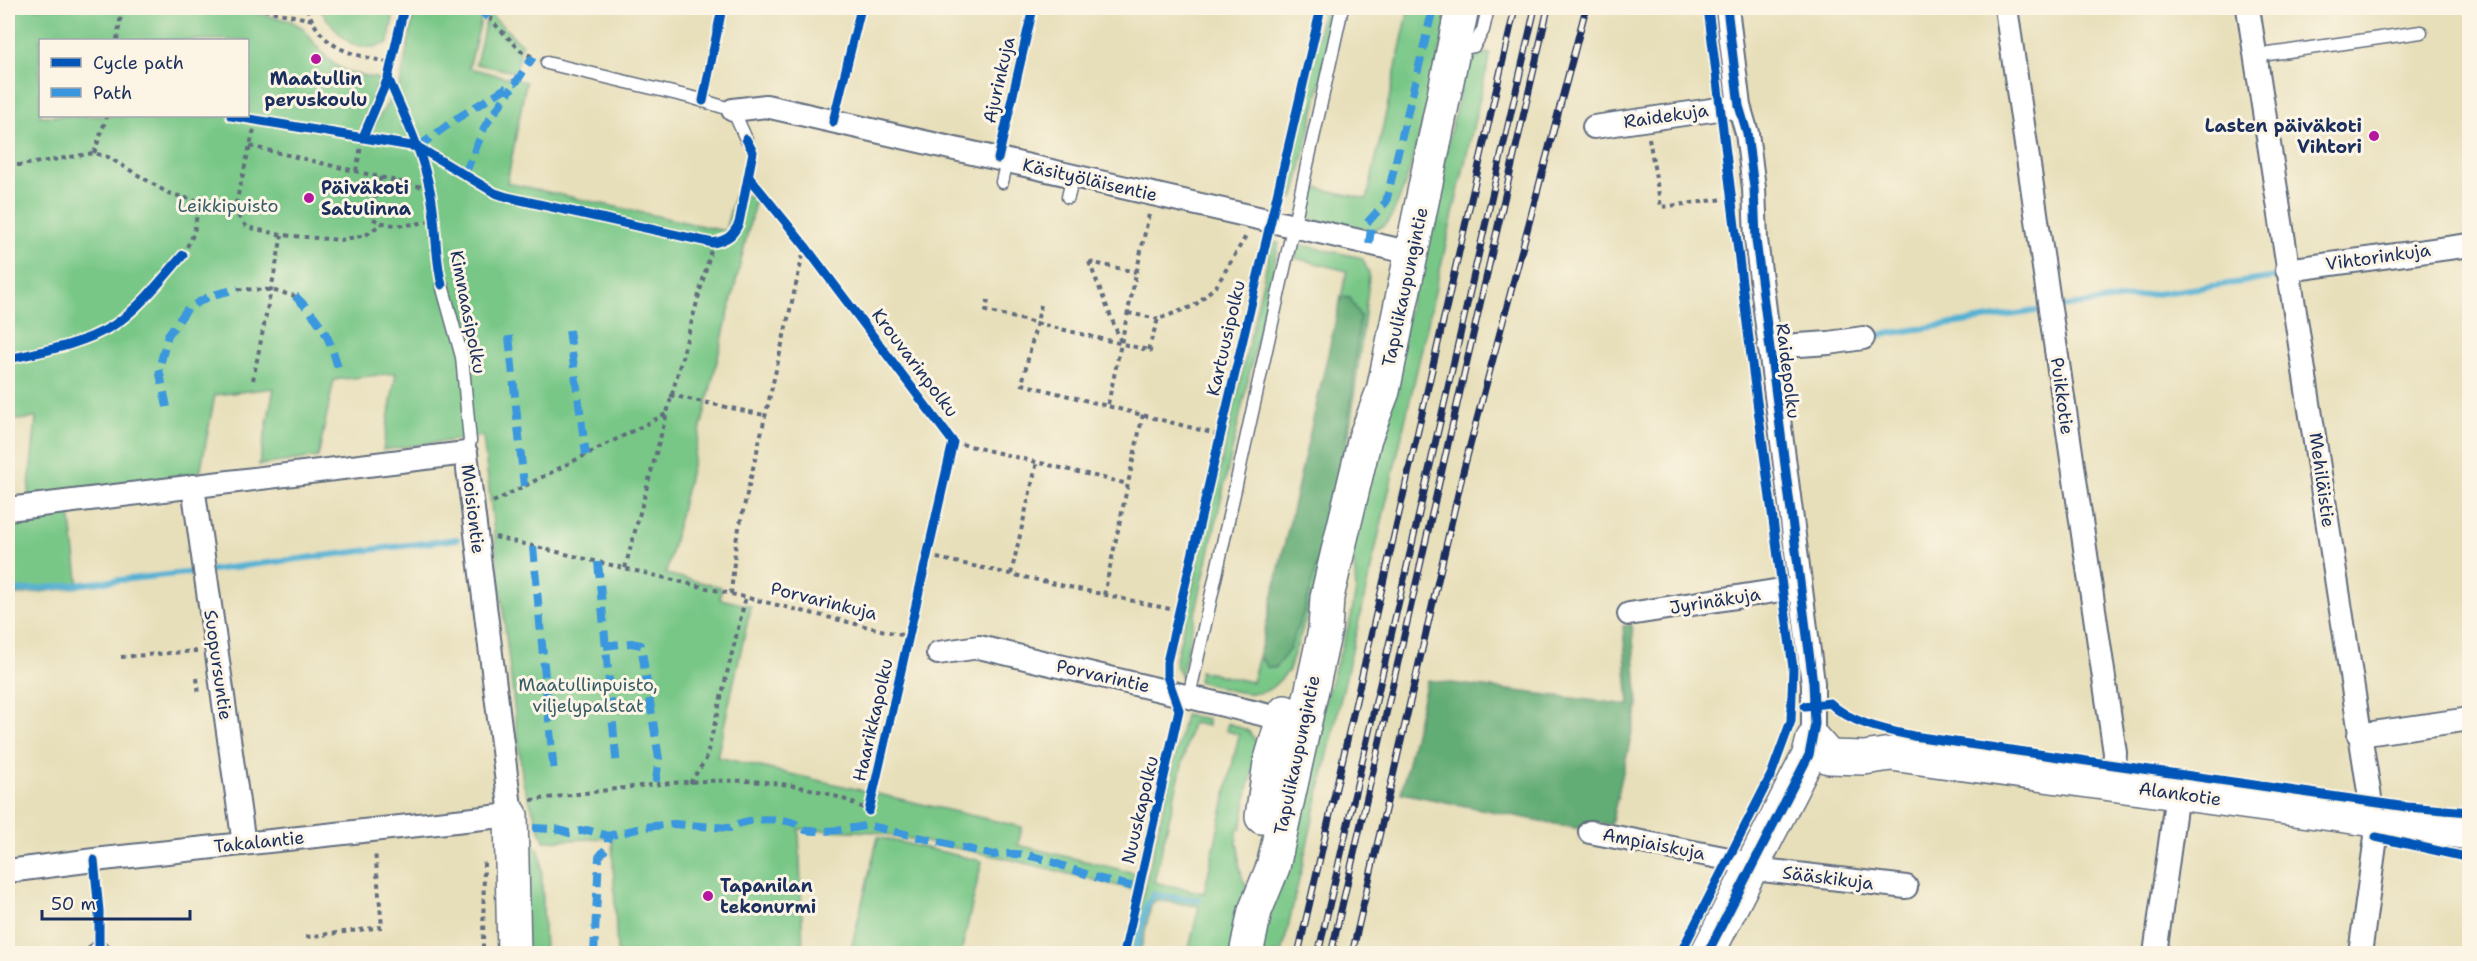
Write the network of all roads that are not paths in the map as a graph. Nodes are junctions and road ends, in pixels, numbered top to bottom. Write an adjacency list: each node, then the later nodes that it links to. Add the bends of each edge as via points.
1 (1342, 8): 15 (lane)
2 (1462, 8): 8 (street, Tapulikaupungintie)
3 (1488, 8): 8 (lane, via 1474,46)
4 (1727, 8): 11 (street, Raidepolku)
5 (2006, 8): 33 (street, Puikkotie, via 2115,753)
6 (2248, 8): 9 (street, Mehiläistie)
7 (2421, 32): 9 (lane)
8 (1453, 50): 17 (street, Tapulikaupungintie, via 1436,133)
9 (2256, 56): 18 (street, Mehiläistie)
10 (547, 63): 12 (lane)
11 (1739, 106): 13 (street, Raidekuja); 21 (street, Raidepolku, via 1753,177)
12 (733, 110): 14 (lane); 15 (street, Käsityöläisentie, via 766,106 1005,172)
13 (1594, 127)
14 (746, 140)
15 (1294, 226): 17 (street, Käsityöläisentie); 28 (lane)
16 (2469, 244): 18 (street, Vihtorinkuja)
17 (1402, 251): 30 (street, Tapulikaupungintie, via 1383,391 1365,438 1327,597 1311,628)
18 (2287, 270): 31 (street, Mehiläistie)
19 (442, 285): 22 (lane, Kimnaasipolku, via 462,357 470,441)
20 (1863, 338): 21 (street)
21 (1769, 347): 25 (street, Raidepolku)
22 (466, 453): 23 (street, Moisiontie); 35 (street, Moisiontie)
23 (193, 486): 24 (street, Moisiontie); 39 (street, Suopursuntie)
24 (8, 509)
25 (1800, 591): 26 (street, Jyrinäkuja, via 1781,590); 32 (street, Raidepolku, via 1813,683)
26 (1629, 614)
27 (938, 653): 28 (street, Porvarintie, via 979,647)
28 (1190, 696): 30 (street, Porvarintie)
29 (2469, 719): 31 (street)
30 (1293, 721): 44 (street, Tapulikaupungintie, via 1270,763 1255,865 1256,911)
31 (2359, 735): 36 (street, Mehiläistie)
32 (1813, 739): 33 (street, Alankotie, via 1829,757 1891,754); 40 (street)
33 (2113, 785): 34 (street, Alankotie)
34 (2177, 793): 36 (street, Alankotie); 46 (street)
35 (517, 808): 39 (street, Takalantie); 43 (street, Moisiontie)
36 (2374, 820): 38 (street, Alankotie); 47 (street, Mehiläistie, via 2376,837)
37 (1590, 832): 40 (street, Ampiaiskuja, via 1729,858)
38 (2469, 833)
39 (244, 844): 41 (street, Takalantie)
40 (1751, 867): 42 (street, Sääskikuja); 45 (street)
41 (8, 872)
42 (1906, 887)
43 (514, 954)
44 (1246, 954)
45 (1707, 954)
46 (2155, 954)
47 (2360, 954)

